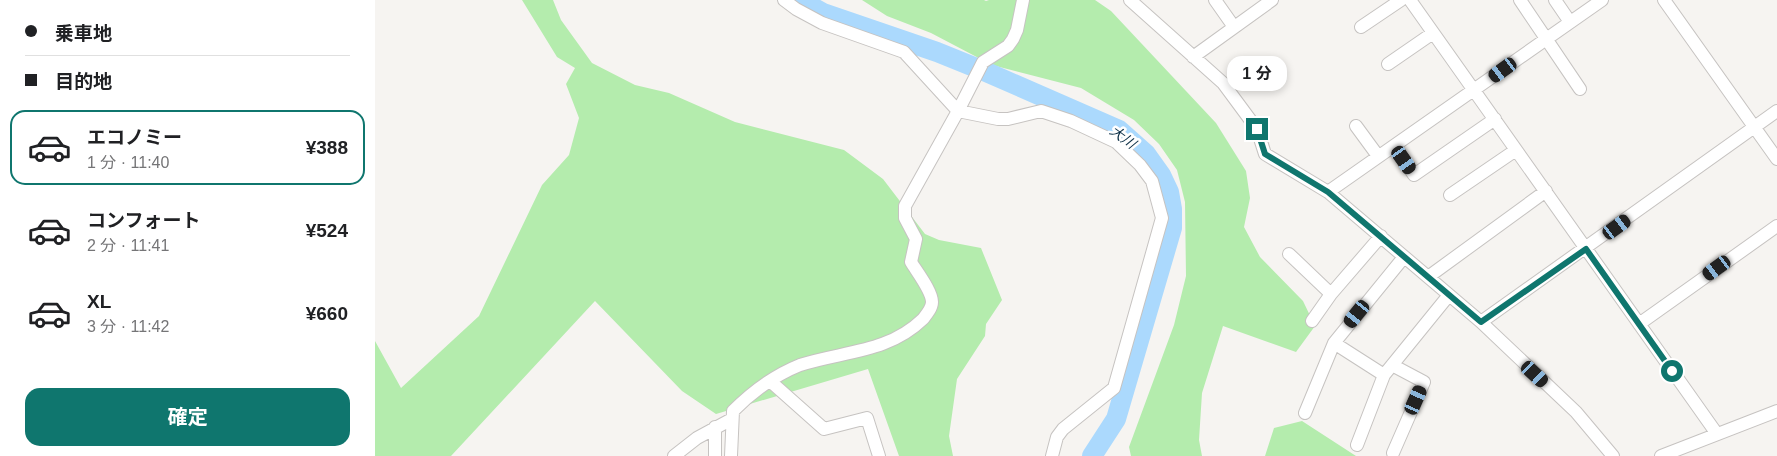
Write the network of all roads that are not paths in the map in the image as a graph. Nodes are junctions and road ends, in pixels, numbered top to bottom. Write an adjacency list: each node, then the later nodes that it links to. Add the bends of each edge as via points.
1 (784, 0): 22 (street, via 823,23 904,52)
2 (1023, 0): 22 (street, via 1013,39 982,64)
3 (1130, 0): 18 (street)
4 (1215, 0): 14 (street)
5 (1271, 0): 12 (street)
6 (1401, 0): 15 (street)
7 (1410, 0): 16 (street)
8 (1520, 0): 17 (street)
9 (1555, 0): 13 (street)
10 (1602, 0): 13 (street)
11 (1664, 0): 26 (street)
12 (1257, 4): 14 (street)
13 (1570, 22): 17 (street)
14 (1234, 27): 18 (street)
15 (1361, 27)
16 (1433, 32): 19 (street); 21 (street)
17 (1545, 39): 20 (street); 21 (street)
18 (1193, 57): 32 (street, via 1223,83 1257,129 1265,154)
19 (1388, 64)
20 (1579, 89)
21 (1475, 91): 24 (street); 27 (street)
22 (958, 111): 47 (street, via 904,211 915,239 911,262 932,300 926,316 883,345 808,362); 59 (street, via 1008,119 1041,111 1100,133 1141,164 1152,181 1158,200 1162,218 1158,236 1114,388 1063,429 1057,437)
23 (1777, 111): 26 (street)
24 (1495, 119): 27 (street, via 1414,174); 28 (street)
25 (1357, 126): 29 (street)
26 (1755, 127): 30 (street); 36 (street)
27 (1394, 146): 29 (street)
28 (1516, 150): 31 (street); 33 (street)
29 (1378, 156): 32 (street)
30 (1777, 159)
31 (1545, 191): 36 (street); 39 (street)
32 (1328, 192): 35 (street)
33 (1450, 195)
34 (1777, 226): 44 (street)
35 (1381, 236): 38 (street); 40 (street)
36 (1586, 249): 43 (street); 44 (street)
37 (1289, 254): 40 (street)
38 (1405, 256): 39 (street); 45 (street)
39 (1428, 277): 41 (street)
40 (1331, 294): 42 (street)
41 (1449, 295): 43 (street); 46 (street)
42 (1312, 321)
43 (1481, 322): 60 (street, via 1576,412)
44 (1639, 324): 52 (street)
45 (1334, 343): 46 (street); 49 (street)
46 (1388, 370): 53 (street); 54 (street, via 1424,382)
47 (770, 381): 50 (street, via 733,411); 58 (street, via 824,429 867,418)
48 (1777, 411): 52 (street)
49 (1305, 414)
50 (732, 419): 51 (street); 57 (street)
51 (715, 427): 55 (street); 56 (street)
52 (1717, 434): 61 (street)
53 (1357, 445)
54 (1393, 453)
55 (674, 456)
56 (715, 456)
57 (731, 456)
58 (879, 456)
59 (1052, 456)
60 (1613, 456)
61 (1661, 456)

